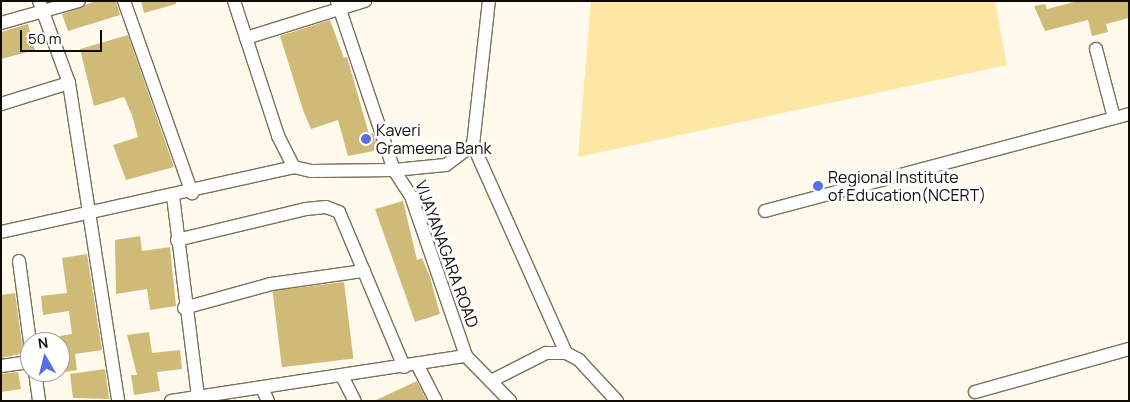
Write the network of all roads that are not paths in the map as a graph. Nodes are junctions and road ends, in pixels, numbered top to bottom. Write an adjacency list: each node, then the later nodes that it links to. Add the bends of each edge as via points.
1 (79, 1): 7 (street)
2 (124, 1): 18 (street)
3 (234, 1): 9 (street)
4 (365, 1): 6 (street)
5 (488, 1): 15 (street)
6 (338, 5): 9 (street); 17 (street)
7 (41, 6): 8 (street); 11 (street)
8 (1, 23)
9 (246, 38): 16 (street, via 278,136)
10 (1096, 49): 14 (street)
11 (69, 83): 12 (street); 21 (street)
12 (1, 104)
13 (1129, 114): 14 (street)
14 (1114, 118): 20 (street)
15 (473, 145): 17 (street, via 446,165); 29 (street)
16 (294, 167): 17 (street, VIJAYANAGARA ROAD, via 312,171); 18 (street)
17 (394, 170): 30 (street, VIJAYANAGARA ROAD, via 411,196)
18 (192, 193): 19 (street)
19 (174, 196): 21 (street); 23 (street)
20 (765, 211)
21 (92, 213): 22 (street); 42 (street)
22 (1, 232)
23 (177, 240): 25 (street, via 266,217 326,208 339,212); 26 (street)
24 (19, 261): 27 (street)
25 (364, 271): 26 (street, via 271,284); 34 (street)
26 (184, 308): 40 (street)
27 (29, 332)
28 (1129, 349): 39 (street)
29 (566, 353): 36 (street, via 546,353); 48 (street, via 579,360)
30 (466, 356): 33 (street); 36 (street, VIJAYANAGARA ROAD)
31 (20, 363): 32 (street)
32 (1, 366)
33 (418, 366): 34 (street); 46 (street)
34 (404, 368): 35 (street)
35 (342, 376): 38 (street); 45 (street)
36 (491, 381): 47 (street, VIJAYANAGARA ROAD)
37 (36, 382): 41 (street)
38 (262, 388): 40 (street); 44 (street)
39 (975, 392)
40 (198, 397): 43 (street)
41 (39, 401)
42 (118, 401)
43 (171, 401)
44 (268, 401)
45 (355, 401)
46 (436, 401)
47 (510, 401)
48 (617, 401)

